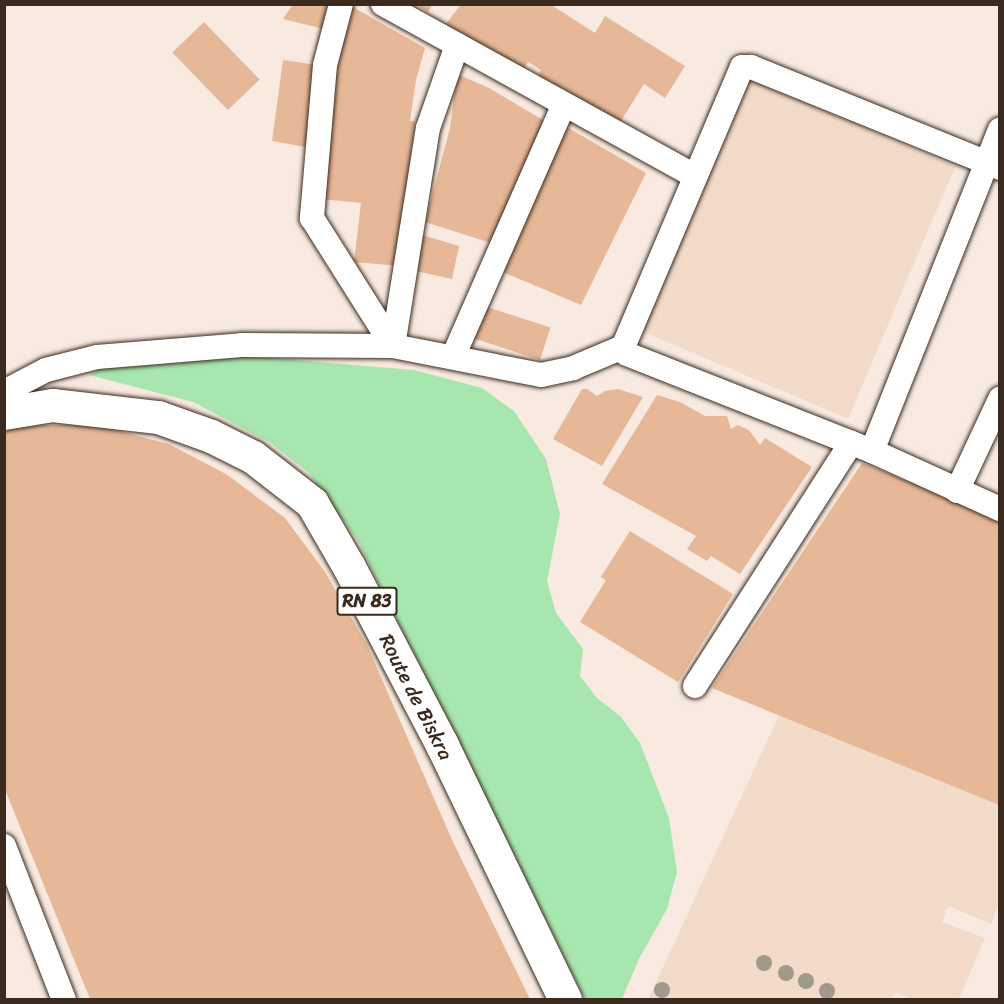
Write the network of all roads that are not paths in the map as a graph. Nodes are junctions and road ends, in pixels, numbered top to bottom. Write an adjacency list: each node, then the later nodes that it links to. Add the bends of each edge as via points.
1 (341, 4): 8 (street, via 325,65 312,218)
2 (383, 4): 3 (street)
3 (457, 45): 4 (street); 8 (street, via 428,128)
4 (564, 104): 7 (street); 10 (street)
5 (999, 130): 6 (street)
6 (992, 165): 7 (street, via 751,67 742,67); 14 (street)
7 (694, 176): 9 (street)
8 (393, 346): 10 (street); 11 (street, via 242,345 98,357 46,370)
9 (623, 347): 10 (street, via 573,368 541,375); 14 (street, via 627,354)
10 (453, 357)
11 (4, 392)
12 (999, 399): 15 (street)
13 (4, 413): 20 (main road, Route de Biskra / RN 83, via 52,405 158,417 211,436 253,457 312,503 442,745)
14 (861, 447): 15 (street); 17 (street)
15 (957, 491): 16 (street)
16 (999, 508)
17 (695, 686)
18 (4, 846): 19 (street)
19 (64, 999)
20 (565, 999)

